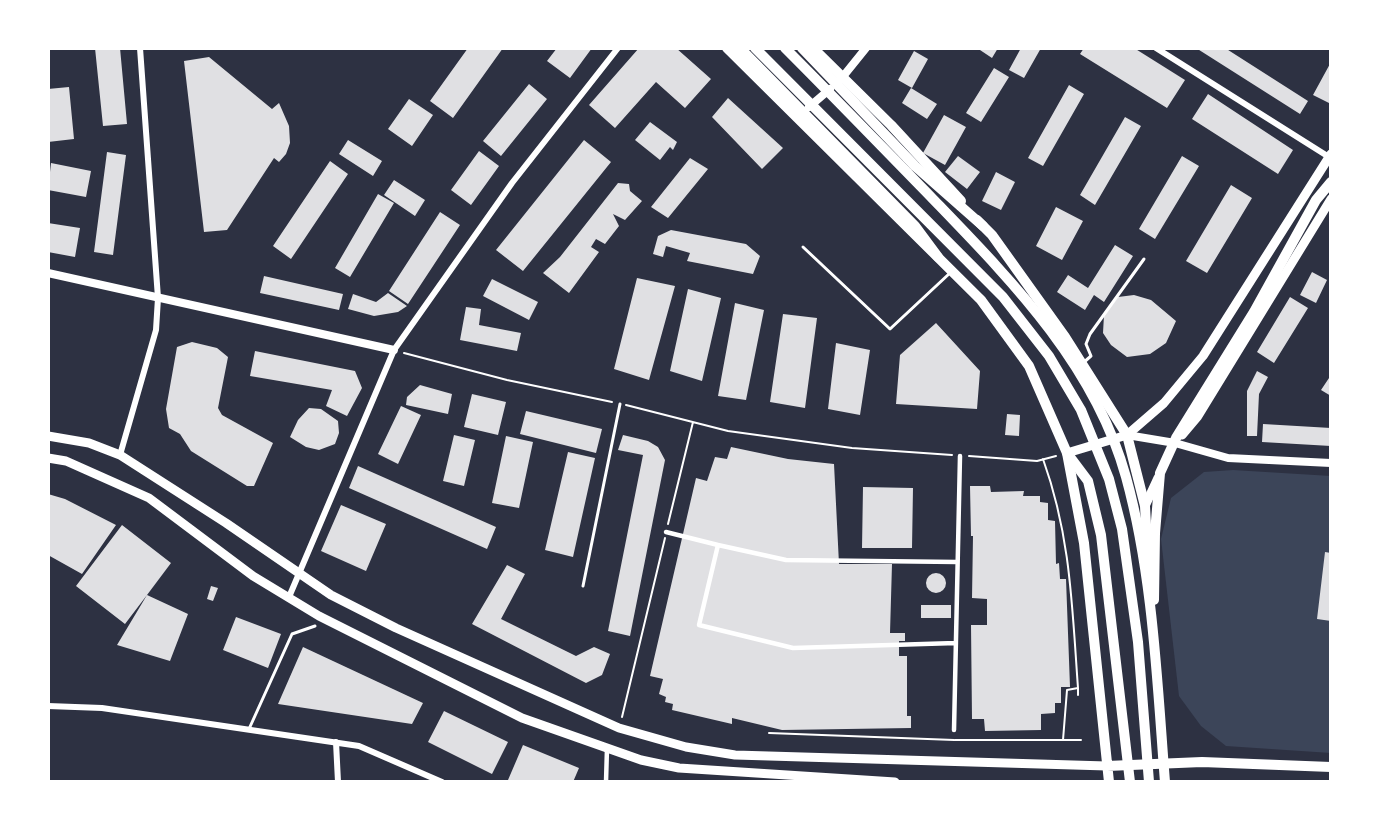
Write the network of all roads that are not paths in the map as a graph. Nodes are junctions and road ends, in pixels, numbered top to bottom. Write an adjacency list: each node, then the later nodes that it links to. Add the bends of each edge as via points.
1 (140, 48): 22 (street)
2 (618, 48): 23 (street, via 512,183)
3 (727, 48): 12 (main road)
4 (740, 48): 18 (main road, via 915,226)
5 (755, 48): 59 (main road, via 1003,297 1049,356 1081,410 1108,479 1122,529 1138,642)
6 (785, 48): 42 (main road, via 1015,284 1097,402 1128,485)
7 (802, 48): 16 (main road, via 915,166)
8 (813, 48): 11 (main road)
9 (867, 48): 11 (street)
10 (1155, 48): 13 (street)
11 (844, 77): 12 (street); 16 (main road)
12 (797, 117): 18 (main road)
13 (1330, 156): 26 (main road, via 1203,356 1164,403)
14 (1331, 182): 42 (main road, via 1316,200 1254,312 1176,438 1160,473)
15 (1331, 199): 28 (main road, via 1198,416)
16 (983, 226): 24 (main road)
17 (803, 247): 20 (lane, via 890,329)
18 (938, 257): 20 (main road)
19 (1144, 259): 24 (lane, via 1090,334 1086,344 1091,356)
20 (952, 271): 29 (main road, via 981,300 1029,366)
21 (48, 273): 22 (street)
22 (158, 298): 23 (street); 30 (street, via 156,330)
23 (394, 350): 38 (street)
24 (1082, 364): 26 (main road)
25 (620, 404): 39 (lane)
26 (1127, 435): 28 (street); 29 (main road); 34 (main road)
27 (48, 436): 30 (main road, via 89,443)
28 (1175, 443): 33 (street, via 1228,458); 34 (main road)
29 (1067, 453): 50 (main road, via 1084,543); 58 (main road, via 1088,481 1101,535)
30 (120, 455): 38 (main road)
31 (960, 456): 37 (street)
32 (48, 458): 40 (main road, via 66,461 149,498 253,576)
33 (1331, 463)
34 (1145, 506): 49 (main road, via 1153,655)
35 (666, 532): 36 (street)
36 (718, 545): 37 (street, via 786,560); 43 (street, via 699,625 793,648)
37 (957, 562): 43 (street)
38 (298, 573): 40 (street); 50 (main road, via 331,595 396,628 619,728 686,747 735,754)
39 (583, 585)
40 (289, 597): 48 (main road, via 319,616 522,718)
41 (315, 626): 45 (lane, via 292,634)
42 (1154, 639): 60 (main road)
43 (956, 643): 46 (street)
44 (48, 706): 45 (street, via 102,708)
45 (249, 729): 47 (street)
46 (954, 730)
47 (336, 742): 53 (street); 54 (street, via 359,746)
48 (607, 748): 52 (main road, via 680,768); 55 (street)
49 (1168, 764): 50 (main road); 51 (main road); 61 (main road)
50 (1107, 766): 57 (main road)
51 (1331, 767)
52 (807, 780): 56 (main road)
53 (338, 782)
54 (442, 782)
55 (606, 782)
56 (895, 782)
57 (1109, 782)
58 (1130, 782)
59 (1149, 782)
60 (1165, 782)
61 (1170, 782)

